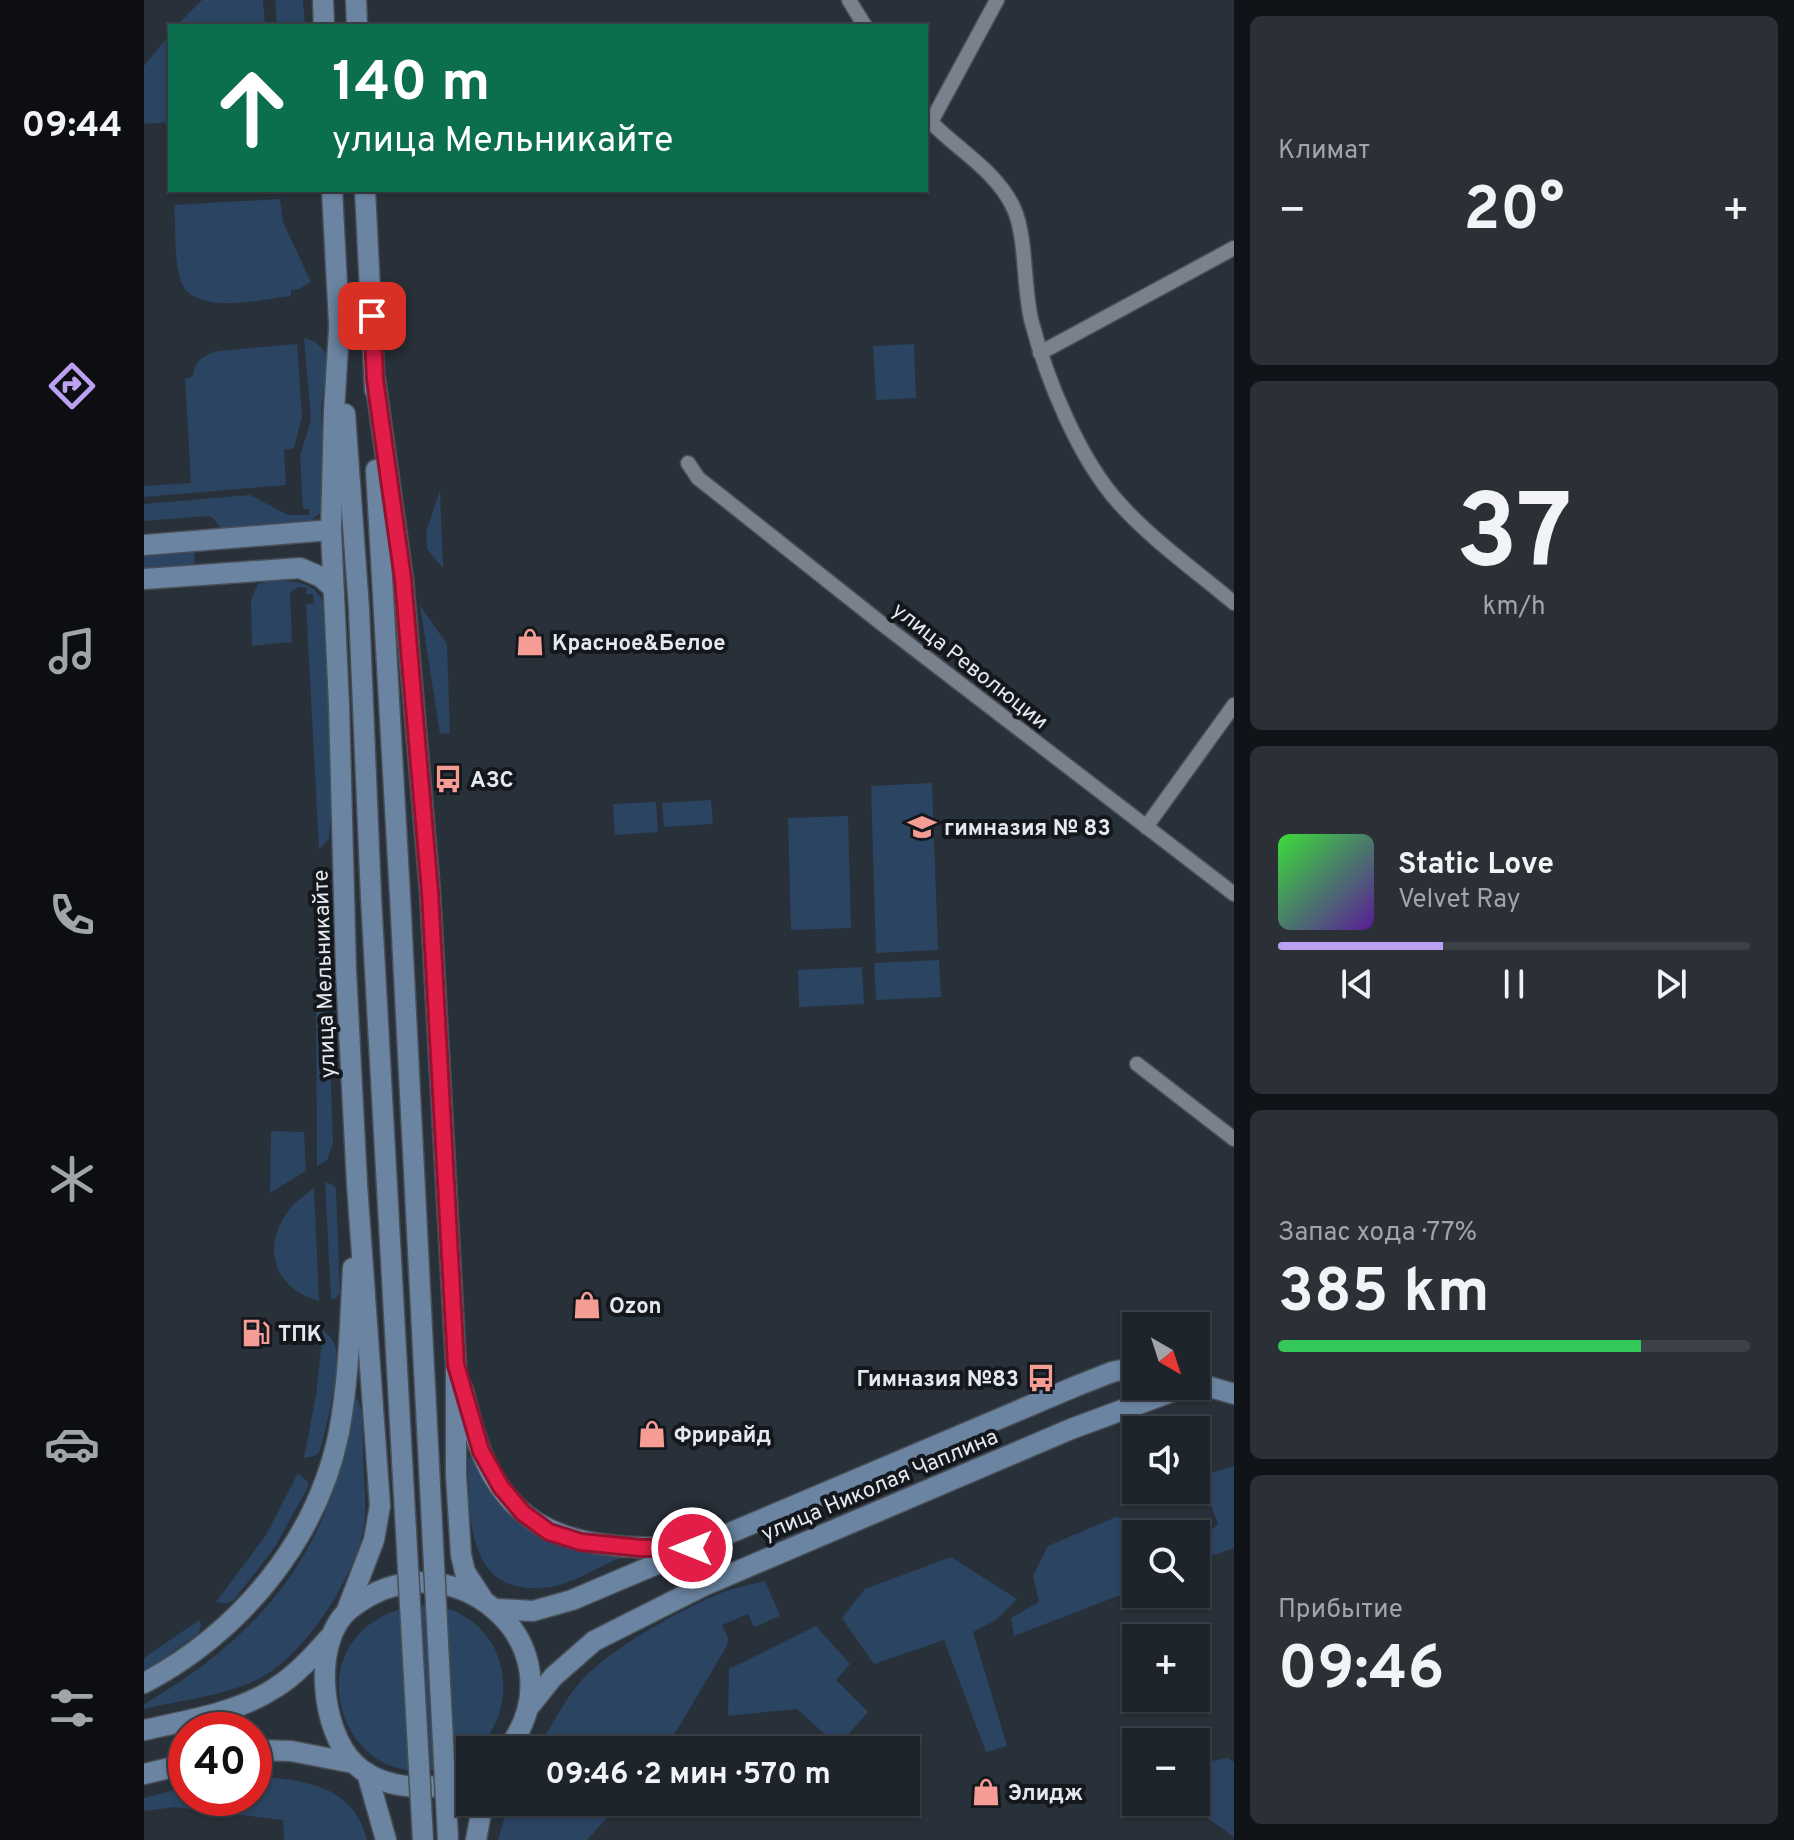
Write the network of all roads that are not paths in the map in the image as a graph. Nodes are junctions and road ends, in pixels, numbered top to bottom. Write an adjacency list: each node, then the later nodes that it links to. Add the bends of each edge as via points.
1 (323, 0): 5 (main road)
2 (356, 0): 6 (main road)
3 (849, 0): 7 (street)
4 (997, 0): 8 (street)
5 (324, 24)
6 (357, 24)
7 (864, 24)
8 (928, 120): 13 (street, via 1001,187 1015,210 1027,307)
9 (332, 192): 12 (main road, улица Мельникайте)
10 (365, 192): 14 (main road)
11 (1234, 248): 13 (street)
12 (339, 329): 16 (main road, улица Мельникайте); 47 (main road, улица Мельникайте, bridge, via 359,609)
13 (1040, 353): 20 (street, via 1102,482 1119,504)
14 (375, 379): 27 (main road, via 403,579 429,877); 48 (main road, bridge, via 382,607)
15 (688, 463): 22 (street, улица Революции, via 698,478 820,575)
16 (331, 530): 17 (main road); 19 (main road, улица Мельникайте)
17 (144, 545)
18 (144, 579): 19 (main road, via 300,568)
19 (333, 588): 26 (main road, улица Мельникайте)
20 (1234, 603)
21 (1234, 705): 22 (street)
22 (1146, 827): 23 (street, улица Революции)
23 (1234, 894)
24 (1137, 1064): 25 (street)
25 (1234, 1139)
26 (357, 1184): 34 (main road, улица Мельникайте, via 380,1506 374,1540); 36 (main road, via 346,1383 336,1444 315,1503 269,1580 237,1617 193,1654)
27 (456, 1365): 32 (main road, via 481,1451 523,1513 549,1532 581,1542); 33 (main road, via 461,1555 465,1572)
28 (1122, 1370): 32 (main road, улица Николая Чаплина)
29 (1210, 1387): 30 (main road)
30 (1234, 1394)
31 (1149, 1400): 37 (main road, улица Николая Чаплина, via 703,1586 594,1641)
32 (692, 1548): 33 (main road, улица Николая Чаплина, via 572,1600 533,1611)
33 (490, 1604): 34 (main road, via 445,1583 425,1582 387,1587); 37 (main road, via 512,1625 525,1655)
34 (347, 1610): 35 (main road, улица Мельникайте)
35 (333, 1634): 38 (main road, via 285,1682 258,1698); 42 (main road, via 325,1698 330,1720)
36 (144, 1683)
37 (528, 1708): 39 (main road)
38 (144, 1730)
39 (515, 1736)
40 (272, 1750): 42 (main road)
41 (168, 1768): 43 (main road)
42 (360, 1768): 44 (main road, via 409,1787); 46 (main road)
43 (144, 1774)
44 (456, 1784)
45 (480, 1816): 49 (main road)
46 (386, 1840)
47 (423, 1840)
48 (448, 1840)
49 (476, 1840)

